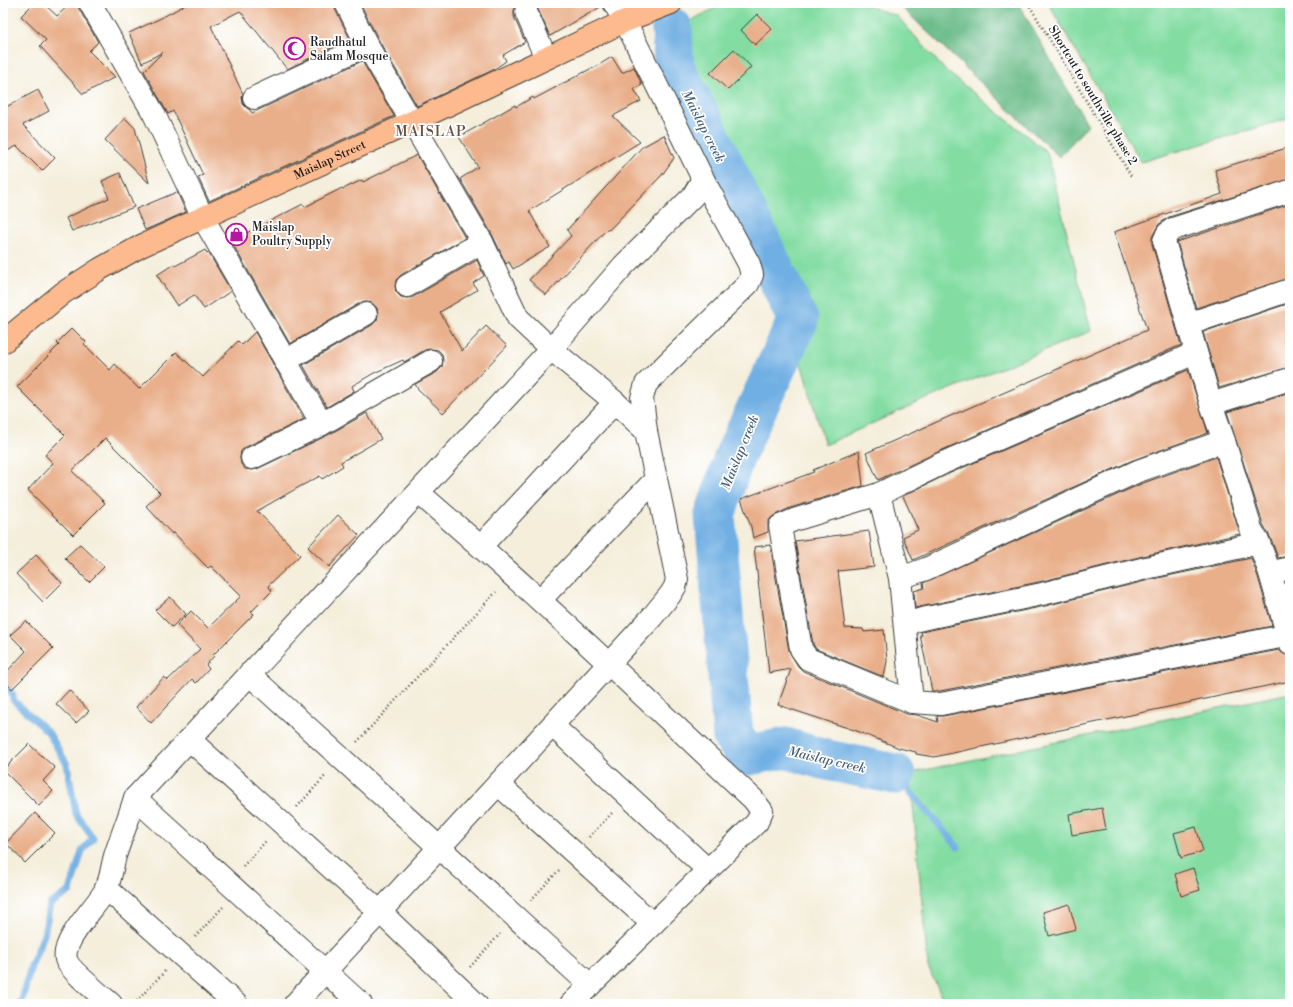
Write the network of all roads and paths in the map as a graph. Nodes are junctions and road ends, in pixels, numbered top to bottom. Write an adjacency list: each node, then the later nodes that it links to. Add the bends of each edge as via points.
1 (90, 3): 14 (street, via 154,114)
2 (346, 3): 7 (street)
3 (671, 3): 6 (main road, Maislap Street)
4 (1028, 3): 11 (path, Shortcut to southville phase 2)
5 (526, 12): 8 (street)
6 (619, 12): 8 (main road, Maislap Street); 12 (street)
7 (367, 45): 9 (street); 10 (street)
8 (546, 58): 10 (main road, Maislap Street)
9 (254, 98)
10 (412, 122): 14 (main road, Maislap Street); 15 (street)
11 (1131, 176)
12 (703, 179): 21 (street, via 693,196 624,265); 29 (street, via 749,264 752,275 748,284 646,384 642,398)
13 (1290, 192): 19 (street, via 1173,228 1167,234 1164,241)
14 (203, 218): 20 (main road, Maislap Street, via 141,246 100,269 63,293); 23 (street)
15 (482, 242): 16 (street); 21 (street, via 518,318)
16 (406, 286)
17 (1290, 290): 19 (street)
18 (366, 314): 23 (street)
19 (1188, 324): 22 (street)
20 (3, 342)
21 (552, 349): 26 (street); 33 (street)
22 (1196, 353): 27 (street); 34 (street, via 942,462)
23 (285, 361): 28 (street)
24 (432, 361): 28 (street)
25 (1290, 379): 27 (street)
26 (615, 402): 29 (street); 36 (street)
27 (1210, 404): 30 (street)
28 (322, 424): 31 (street)
29 (646, 431): 32 (street)
30 (1224, 441): 35 (street, via 1251,530); 39 (street, via 1138,471 926,569)
31 (252, 458)
32 (656, 479): 40 (street); 43 (street, via 677,578 672,591 652,617)
33 (419, 493): 36 (street); 44 (street)
34 (879, 494): 39 (street); 45 (street, via 780,526 801,649 808,659)
35 (1260, 543): 37 (street); 41 (street)
36 (481, 546): 38 (street)
37 (1280, 570): 42 (street)
38 (512, 575): 40 (street); 48 (path)
39 (900, 578): 41 (street)
40 (540, 600): 43 (street)
41 (905, 624): 45 (street)
42 (1289, 638): 45 (street, via 941,704)
43 (609, 664): 46 (street); 55 (street, via 753,799 762,811 757,822)
44 (249, 674): 47 (street); 48 (street)
45 (912, 702)
46 (553, 726): 49 (street); 55 (street)
47 (190, 740): 51 (street); 53 (street)
48 (342, 758): 53 (path); 54 (street)
49 (498, 784): 54 (street); 59 (street)
50 (3, 796): 52 (path)
51 (135, 798): 56 (street); 57 (street)
52 (6, 799)
53 (282, 823): 56 (path); 58 (street)
54 (440, 848): 58 (street); 61 (street)
55 (708, 870): 59 (street)
56 (228, 882): 60 (street)
57 (106, 888): 62 (street, via 79,925 69,944 66,960); 63 (street)
58 (380, 912): 60 (street); 66 (street)
59 (654, 924): 61 (street)
60 (325, 971): 64 (street); 65 (street)
61 (590, 985): 67 (street)
62 (111, 1004)
63 (236, 1004)
64 (295, 1004)
65 (361, 1004)
66 (476, 1004)
67 (571, 1004)

